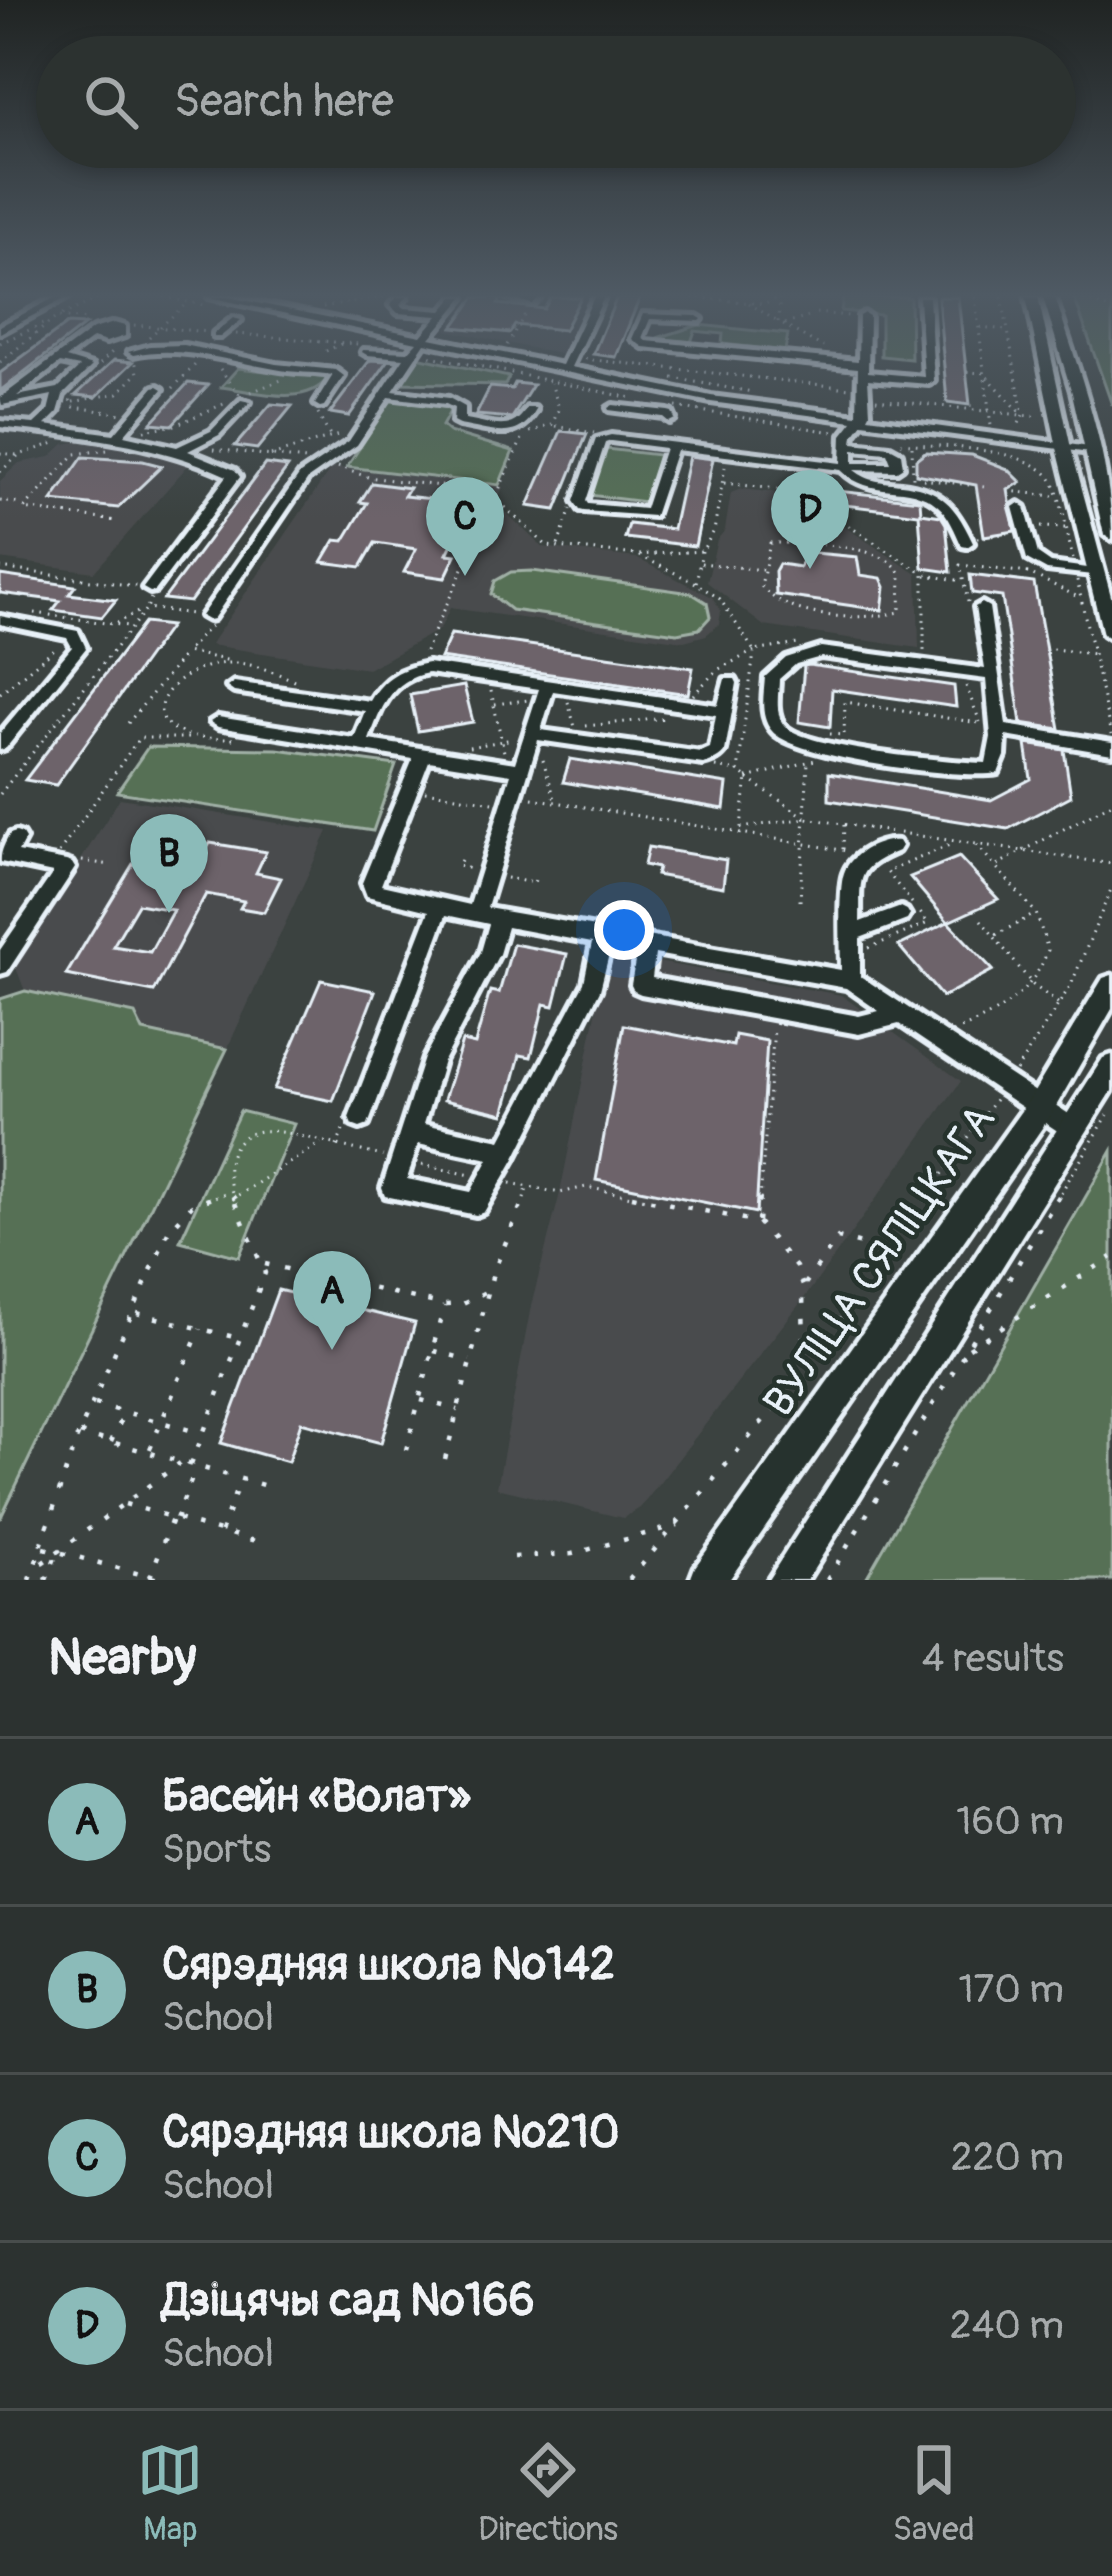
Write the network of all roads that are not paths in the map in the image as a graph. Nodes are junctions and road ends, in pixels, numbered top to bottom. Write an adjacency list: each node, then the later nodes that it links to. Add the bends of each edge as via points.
1 (39, 371): 15 (street)
2 (83, 371): 12 (street)
3 (315, 371): 16 (street, via 339,376)
4 (400, 371): 13 (street)
5 (631, 371): 19 (street)
6 (860, 371): 19 (street, via 865,413)
7 (875, 371): 8 (street, via 929,381)
8 (928, 371)
9 (1048, 371): 25 (main road)
10 (1072, 371): 26 (main road)
11 (158, 389): 23 (street)
12 (65, 392): 15 (street); 21 (street)
13 (385, 393): 18 (street, via 449,400 460,407 459,422 512,428); 35 (street, via 353,443 304,477)
14 (245, 401): 27 (street, via 215,433)
15 (1, 403)
16 (320, 404)
17 (613, 408): 22 (street, via 668,414)
18 (530, 410)
19 (858, 421): 24 (street); 25 (street)
20 (0, 424): 21 (street)
21 (36, 428): 23 (street)
22 (669, 429): 22 (street, via 600,441 584,507 650,513); 28 (street, via 728,455)
23 (120, 434): 27 (street)
24 (847, 440): 28 (street); 28 (street, via 890,450 898,464)
25 (1064, 448): 26 (street); 32 (main road)
26 (1090, 450): 30 (main road)
27 (179, 452): 33 (street, via 235,478)
28 (846, 463): 31 (street, via 850,476 866,482 932,494 955,514)
29 (1019, 507): 32 (street, via 1027,549 1039,562)
30 (1112, 535)
31 (964, 544)
32 (1097, 573): 37 (main road)
33 (150, 588)
34 (975, 604): 38 (street)
35 (208, 616)
36 (0, 620): 47 (street, via 73,634 79,648)
37 (1112, 634)
38 (990, 676): 45 (street); 45 (street, via 821,652 790,661 772,677 771,715 776,728 804,744 974,770 997,763)
39 (730, 682): 43 (street)
40 (234, 687): 42 (street)
41 (541, 693): 42 (street, via 417,669 383,686); 43 (street); 46 (street)
42 (374, 707): 48 (street)
43 (724, 711): 46 (street, via 717,751 703,758)
44 (218, 722): 48 (street)
45 (1000, 730): 49 (street)
46 (527, 736): 51 (street)
47 (0, 744)
48 (360, 744): 50 (street)
49 (1112, 748)
50 (423, 755): 51 (street); 55 (street, via 371,883 381,895)
51 (520, 764): 54 (street)
52 (16, 839): 61 (street, via 7,857 66,868)
53 (892, 846): 59 (street, via 851,874)
54 (478, 906): 55 (street); 57 (street)
55 (440, 907): 67 (street)
56 (901, 915): 59 (street)
57 (500, 918): 58 (street); 69 (street, via 490,955 434,1058)
58 (603, 937): 60 (street); 70 (street, via 593,984)
59 (856, 942): 62 (street)
60 (647, 944): 62 (street); 64 (street, via 640,985 859,1024)
61 (0, 966)
62 (850, 980): 64 (street)
63 (1112, 986): 66 (main road, ВУЛІЦА СЯЛІЦКАГА)
64 (901, 1014): 66 (street)
65 (1112, 1067): 68 (main road)
66 (1041, 1106): 68 (street); 71 (main road, ВУЛІЦА СЯЛІЦКАГА)
67 (360, 1118)
68 (1073, 1129): 72 (main road)
69 (411, 1132): 70 (street); 70 (street, via 393,1188 476,1204)
70 (506, 1152)
71 (708, 1580)
72 (786, 1580)

